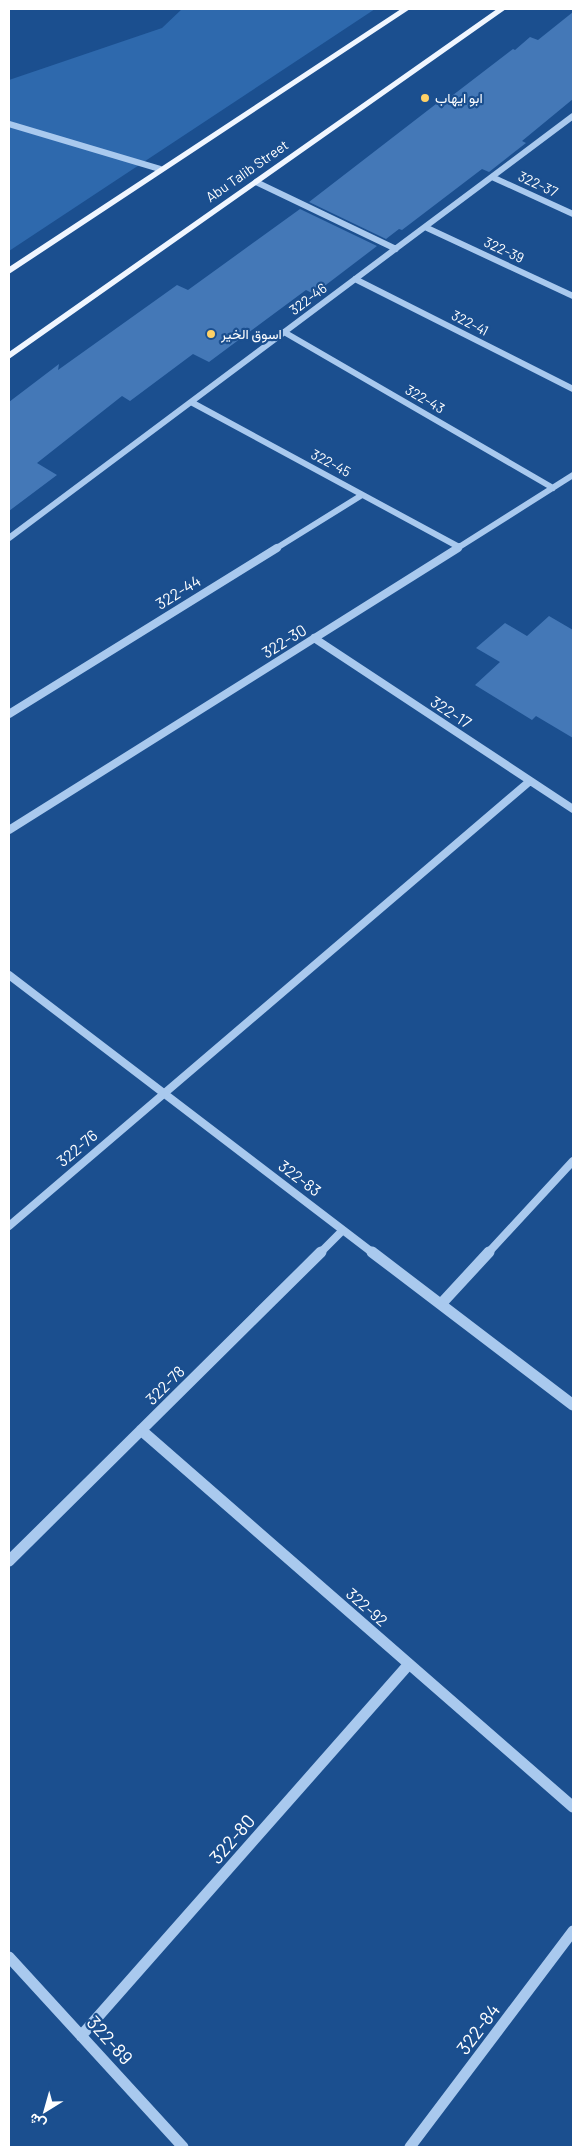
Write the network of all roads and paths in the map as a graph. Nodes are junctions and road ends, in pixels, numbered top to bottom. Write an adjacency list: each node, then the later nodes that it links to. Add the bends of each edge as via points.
1 (406, 9): 5 (main road)
2 (502, 9): 7 (main road, Abu Talib Street)
3 (572, 119): 6 (street, 322-46)
4 (9, 124): 5 (street)
5 (160, 169): 11 (main road)
6 (492, 177): 8 (street, 322-37); 9 (street, 322-46)
7 (256, 182): 10 (street); 15 (main road, Abu Talib Street)
8 (573, 214)
9 (425, 227): 10 (street, 322-46); 13 (street, 322-39)
10 (396, 249): 12 (street, 322-46)
11 (9, 271)
12 (355, 279): 14 (street, 322-46); 16 (street, 322-41)
13 (573, 296)
14 (284, 332): 17 (street, 322-46); 19 (street, 322-43)
15 (9, 356)
16 (573, 389)
17 (191, 402): 20 (street, 322-45); 21 (street, 322-46)
18 (573, 475): 19 (street, 322-30)
19 (553, 488): 22 (street, 322-30)
20 (362, 495): 22 (street, 322-45); 24 (street, 322-44)
21 (9, 538)
22 (460, 547): 23 (street, 322-30)
23 (314, 638): 25 (street, 322-17); 27 (street, 322-30)
24 (9, 714)
25 (530, 781): 26 (street, 322-17); 29 (street, 322-76)
26 (573, 810)
27 (9, 830)
28 (9, 975): 29 (street, 322-83)
29 (164, 1093): 31 (street, 322-76); 32 (street, 322-83)
30 (573, 1161): 33 (street)
31 (9, 1226)
32 (343, 1230): 33 (street, 322-83); 35 (street, 322-78)
33 (441, 1304): 34 (street, 322-83)
34 (573, 1405)
35 (141, 1430): 36 (street, 322-78); 37 (street, 322-92)
36 (9, 1561)
37 (409, 1664): 38 (street, 322-92); 41 (street, 322-80)
38 (573, 1807)
39 (573, 1931): 43 (street, 322-84)
40 (9, 1957): 41 (street, 322-89)
41 (81, 2036): 42 (street, 322-89)
42 (183, 2147)
43 (410, 2147)

